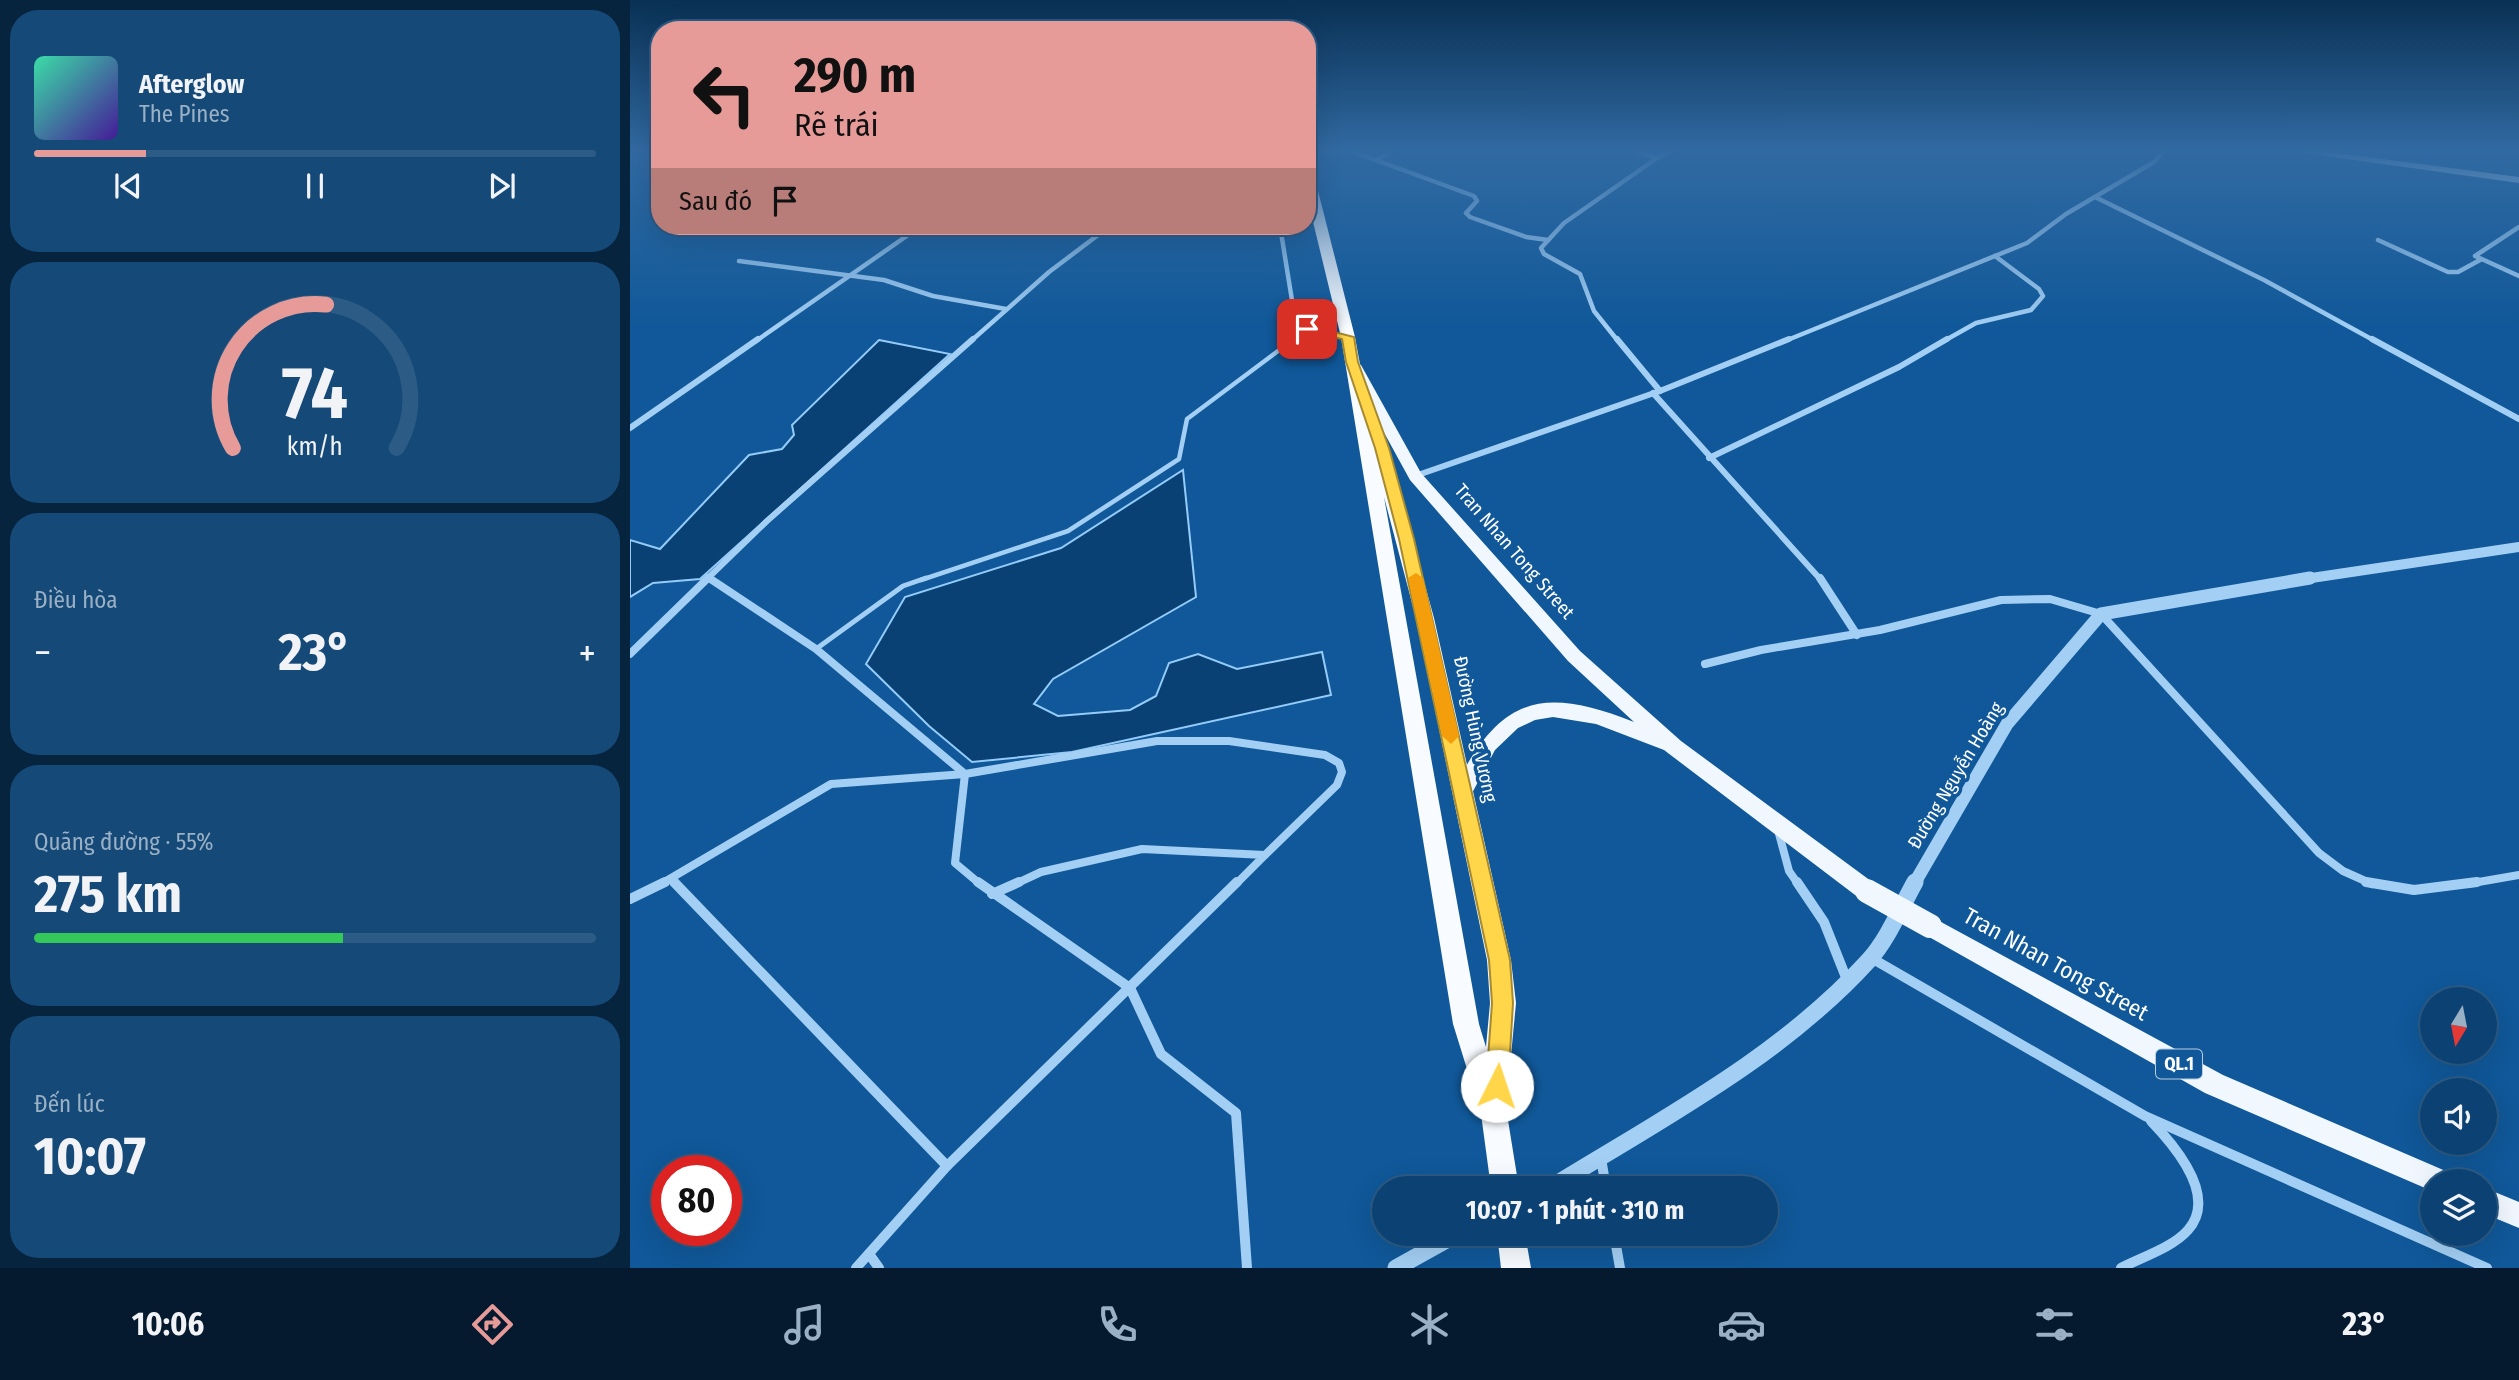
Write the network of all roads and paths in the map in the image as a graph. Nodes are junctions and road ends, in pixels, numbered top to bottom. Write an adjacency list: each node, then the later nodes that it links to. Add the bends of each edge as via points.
1 (1316, 210): 19 (highway, Đường Hùng Vương)
2 (1470, 210): 10 (street, via 1466,213 1470,217 1525,237)
3 (1582, 210): 10 (street)
4 (2076, 210): 12 (street, via 2027,243)
5 (2122, 210): 22 (street, via 2264,280)
6 (2519, 227): 13 (street, via 2476,253)
7 (907, 235): 15 (street)
8 (1098, 235): 17 (street)
9 (1281, 235): 18 (street, via 1296,326)
10 (1548, 240): 21 (street, via 1542,252 1580,274 1594,311)
11 (2378, 240): 13 (street, via 2448,272 2458,272)
12 (1995, 256): 21 (street); 24 (street, via 2039,289 2043,296 2038,304 2018,316 1976,323 1890,372 1766,426)
13 (2480, 260): 16 (street)
14 (739, 261): 15 (street)
15 (847, 275): 17 (street); 23 (street)
16 (2519, 276)
17 (1006, 309): 27 (street)
18 (1307, 329): 19 (street); 30 (lane, via 1187,419 1180,459 1068,531 903,586)
19 (1348, 337): 20 (highway, Đường Hùng Vương)
20 (1352, 362): 25 (main road, Tran Nhan Tong Street); 35 (highway, Đường Hùng Vương, via 1382,448 1406,539); 45 (highway, Đường Hùng Vương, via 1466,1024)
21 (1656, 392): 24 (street); 25 (street)
22 (2519, 419)
23 (630, 428)
24 (1709, 458): 29 (street, via 1802,552 1834,593)
25 (1415, 476): 33 (main road, Tran Nhan Tong Street, via 1574,656)
26 (2519, 547): 28 (street)
27 (708, 578): 30 (street); 31 (street)
28 (2101, 614): 29 (street, via 2047,599 2008,600); 38 (street, via 2319,853 2350,877 2405,892); 42 (street, Đường Nguyễn Hoàng, via 2007,724)
29 (1857, 635): 32 (street, via 1746,652)
30 (816, 649): 34 (street)
31 (630, 654)
32 (1705, 664)
33 (1674, 747): 35 (main road, Tran Nhan Tong Street, via 1598,717 1566,709 1537,710 1513,719 1492,740); 36 (main road, Tran Nhan Tong Street / QL.1)
34 (965, 774): 37 (street, via 1121,746 1194,740 1325,755 1339,762 1342,772 1337,785); 39 (street, via 831,784); 40 (street, via 954,863)
35 (1464, 791): 45 (highway, Đường Hùng Vương, via 1499,960 1503,1003)
36 (1777, 824): 43 (street, via 1789,871 1834,941); 49 (main road, Tran Nhan Tong Street / QL.1, bridge, via 1867,891 2214,1084)
37 (1265, 855): 40 (street, via 1142,849 1041,872); 44 (street)
38 (2519, 875)
39 (671, 879): 41 (street); 48 (street)
40 (992, 894): 44 (street)
41 (630, 899)
42 (1871, 958): 43 (street, Đường Nguyễn Hoàng); 46 (street)
43 (1847, 981): 47 (street, Đường Nguyễn Hoàng, via 1748,1065)
44 (1130, 988): 48 (street); 61 (street, via 1161,1054 1236,1113)
45 (1494, 1114): 50 (highway, Đường Hùng Vương)
46 (2145, 1116): 65 (street, via 2176,1148 2191,1175 2198,1207 2187,1231); 66 (street)
47 (1601, 1157): 51 (street, Đường Nguyễn Hoàng); 52 (street)
48 (947, 1166): 58 (street)
49 (2420, 1173)
50 (1503, 1176)
51 (1570, 1176)
52 (1604, 1176)
53 (2497, 1206): 54 (main road)
54 (2519, 1215)
55 (1435, 1246): 62 (street)
56 (1513, 1246): 63 (highway)
57 (1616, 1246): 64 (street)
58 (869, 1254): 59 (street); 60 (street)
59 (856, 1268)
60 (879, 1268)
61 (1247, 1268)
62 (1396, 1268)
63 (1516, 1268)
64 (1620, 1268)
65 (2121, 1268)
66 (2487, 1268)

